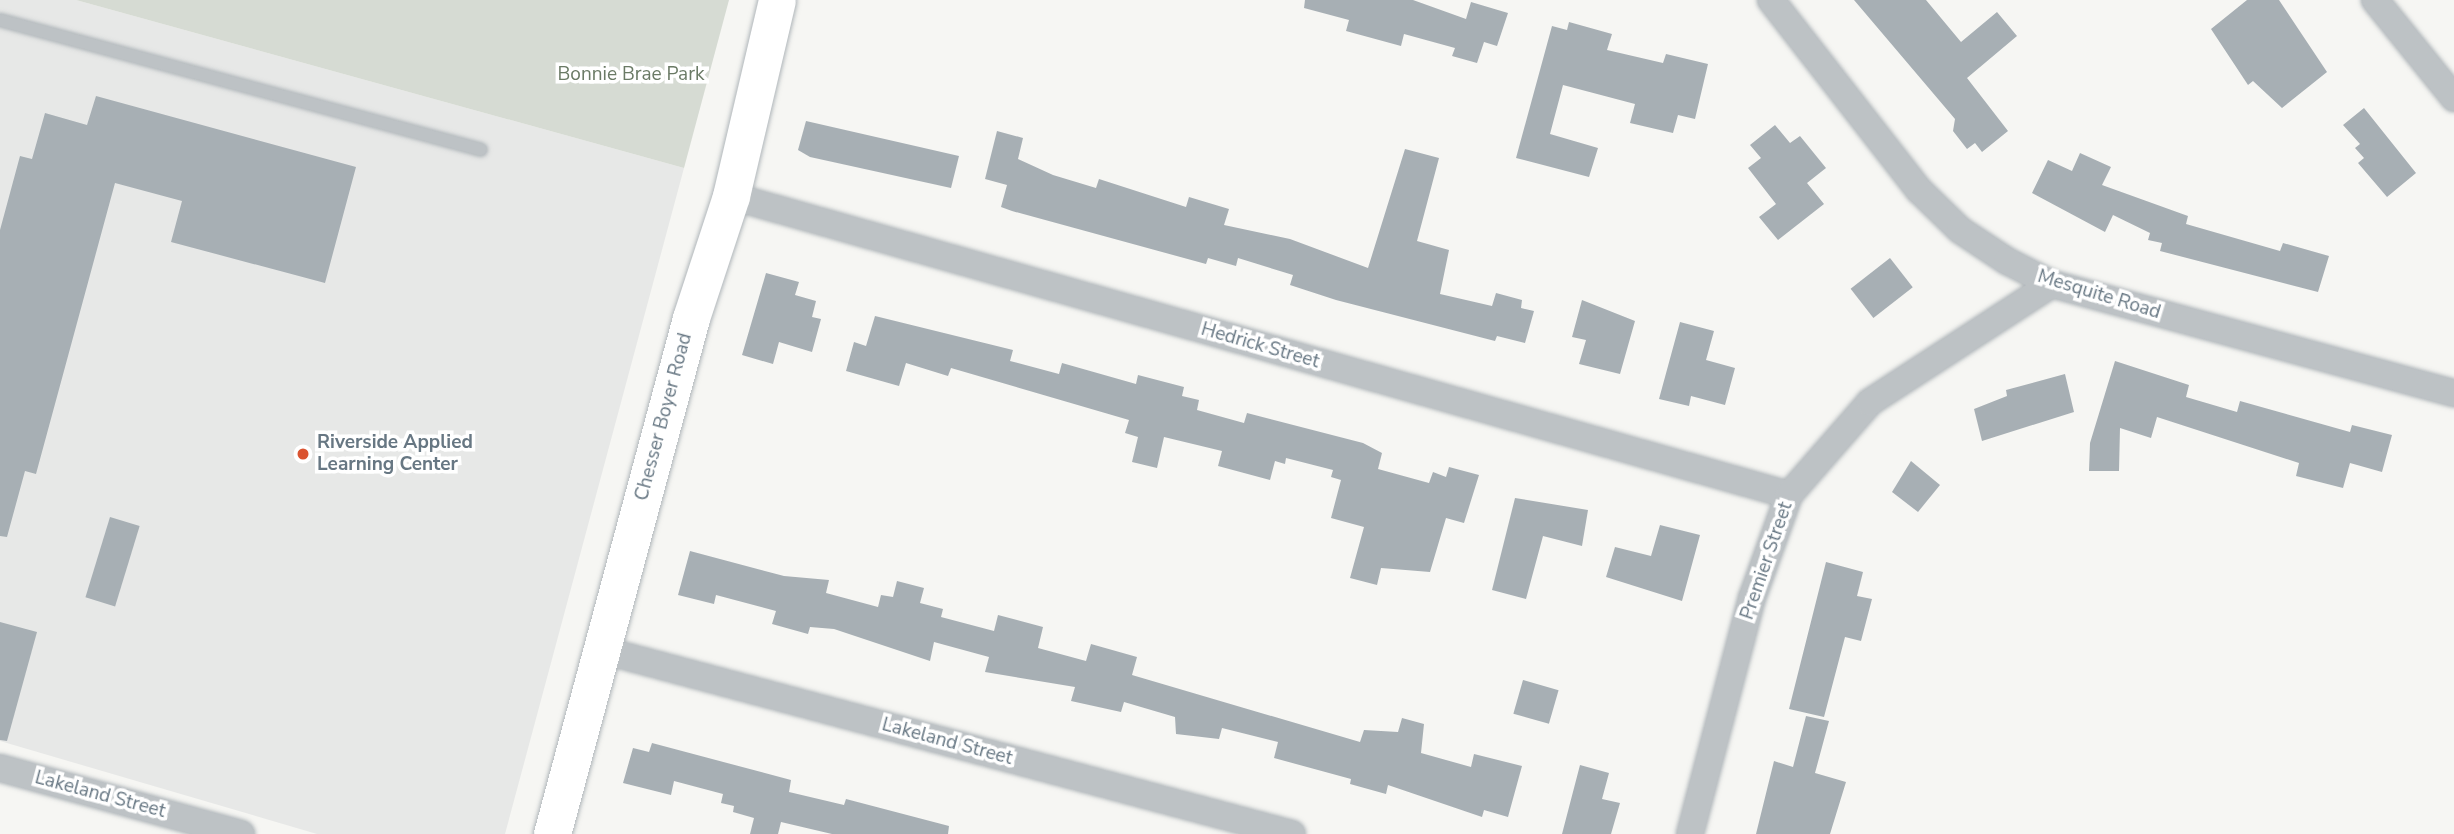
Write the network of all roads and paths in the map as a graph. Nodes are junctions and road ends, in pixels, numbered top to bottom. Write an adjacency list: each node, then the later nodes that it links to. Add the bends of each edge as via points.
1 (777, 0): 7 (street, Chesser Boyer Road)
2 (1771, 0): 8 (street, Mesquite Road, via 1938,211 1982,247)
3 (2375, 0): 5 (street)
4 (0, 20): 6 (lane)
5 (2454, 98)
6 (481, 150)
7 (731, 196): 10 (street, Hedrick Street); 11 (street, Chesser Boyer Road)
8 (2052, 284): 9 (street, Mesquite Road); 10 (street, Premier Street, via 1870,402)
9 (2454, 393)
10 (1789, 495): 16 (street, Premier Street, via 1752,598)
11 (602, 650): 14 (street, Chesser Boyer Road); 15 (street, Lakeland Street)
12 (0, 768): 13 (street, Lakeland Street)
13 (241, 834)
14 (552, 834)
15 (1292, 834)
16 (1690, 834)

